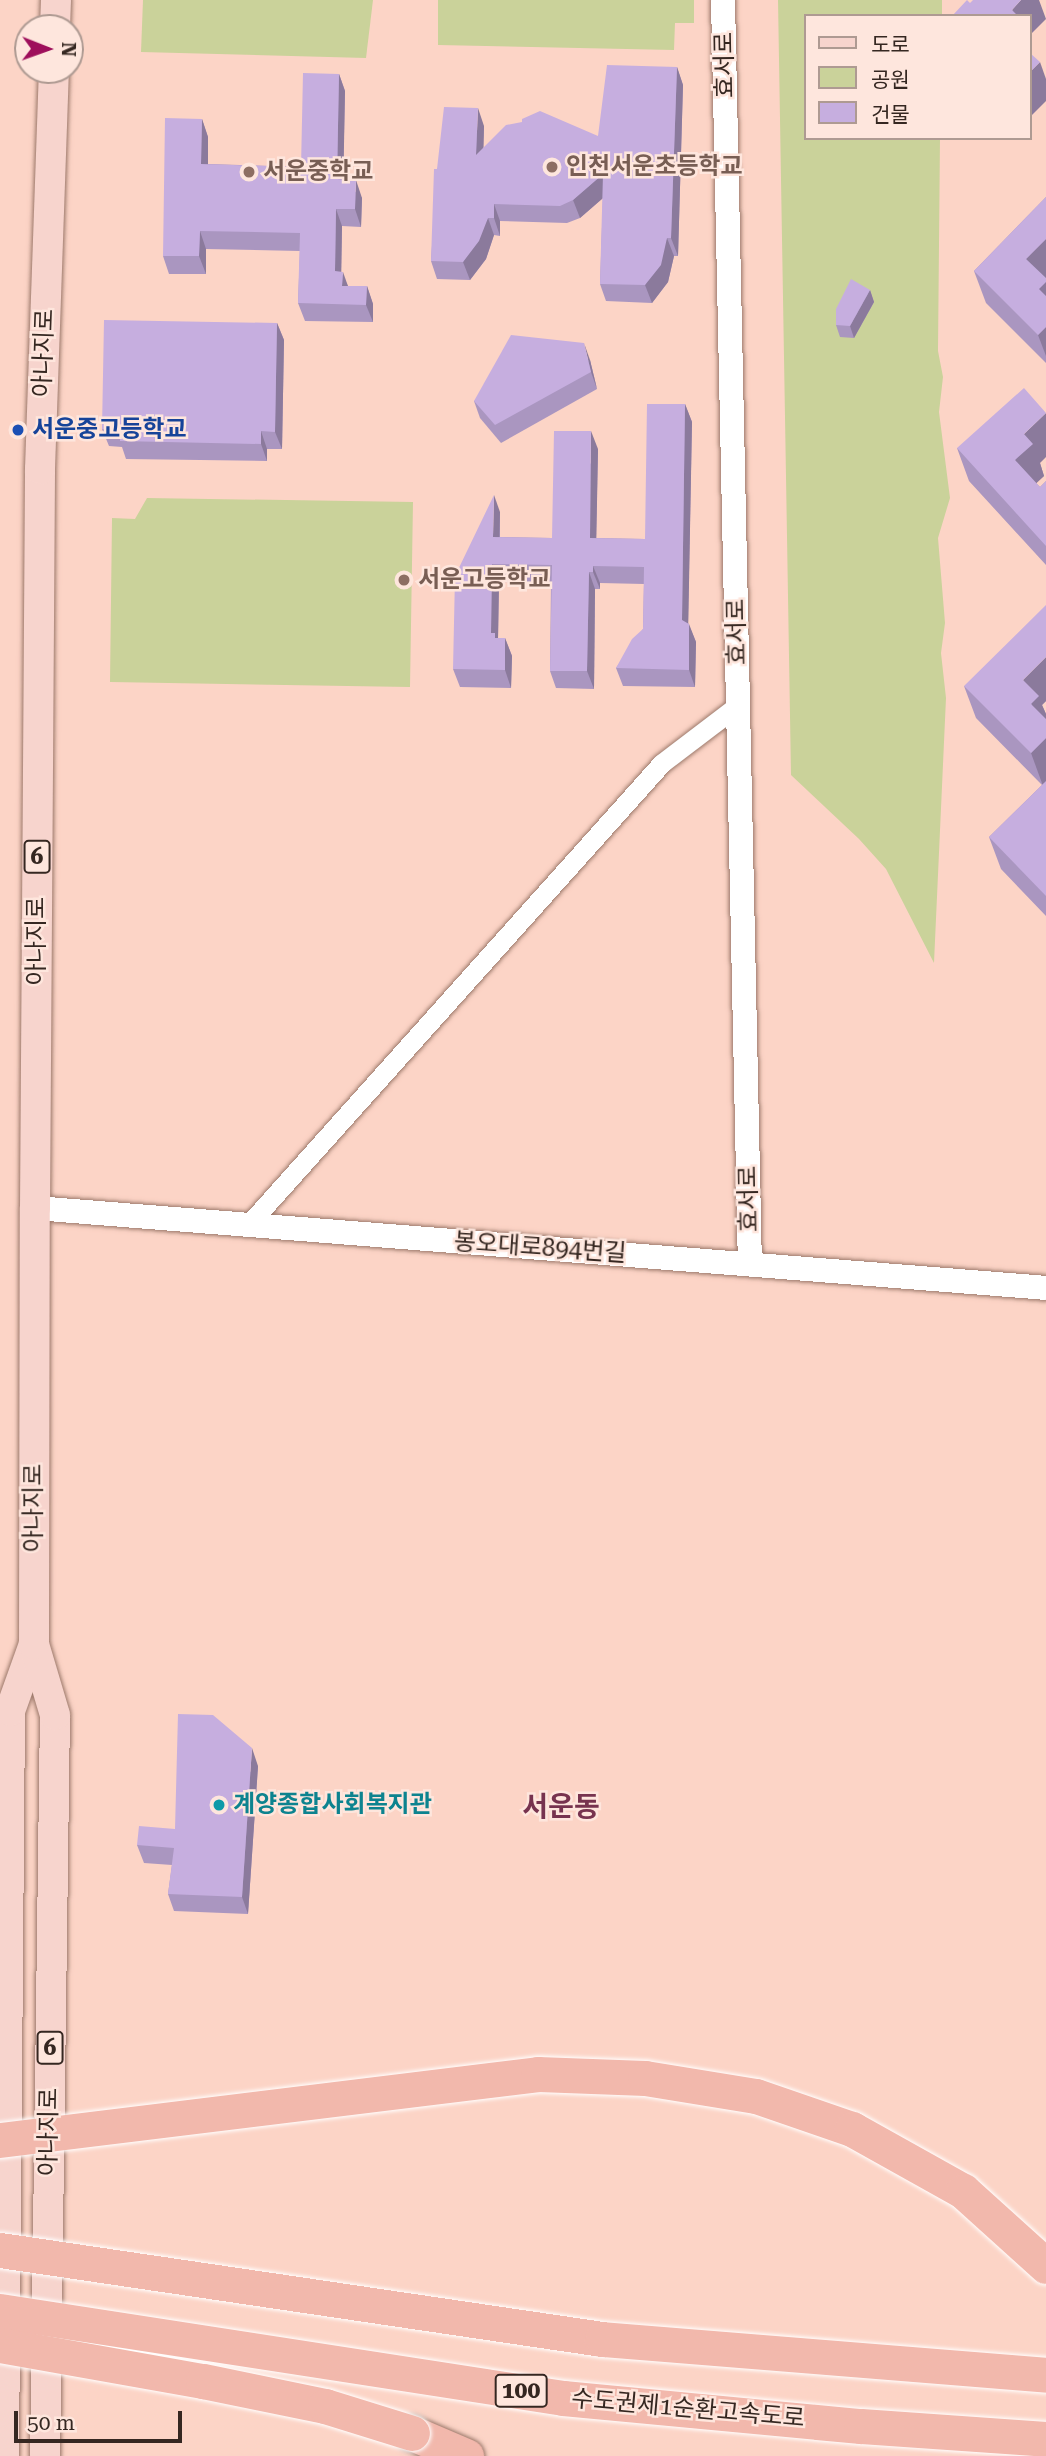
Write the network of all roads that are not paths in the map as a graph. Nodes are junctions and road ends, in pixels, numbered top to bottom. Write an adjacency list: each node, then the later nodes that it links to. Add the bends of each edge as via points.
1 (723, 0): 3 (street, 효서로)
2 (54, 84): 4 (main road, 아나지로 / 6, via 40,478)
3 (738, 705): 5 (street, via 662,763); 6 (street, 효서로)
4 (35, 1208): 5 (street, 봉오대로894번길); 8 (main road, 아나지로 / 6)
5 (248, 1225): 6 (street, 봉오대로894번길)
6 (750, 1264): 7 (street, 봉오대로894번길)
7 (1046, 1288)
8 (34, 1644): 16 (main road, 아나지로 / 6, via 10,1711); 17 (main road, 아나지로 / 6, via 55,1715)
9 (0, 2140): 11 (highway, bridge, via 538,2074 645,2078 756,2096 852,2129 962,2191)
10 (0, 2250): 14 (highway, bridge, via 602,2339)
11 (1046, 2266)
12 (0, 2311): 15 (highway, 수도권제1순환고속도로 / 100, bridge, via 563,2398)
13 (0, 2345): 18 (highway, bridge, via 325,2406 412,2433)
14 (1046, 2375)
15 (1046, 2439)
16 (4, 2456)
17 (45, 2456)
18 (466, 2456)

